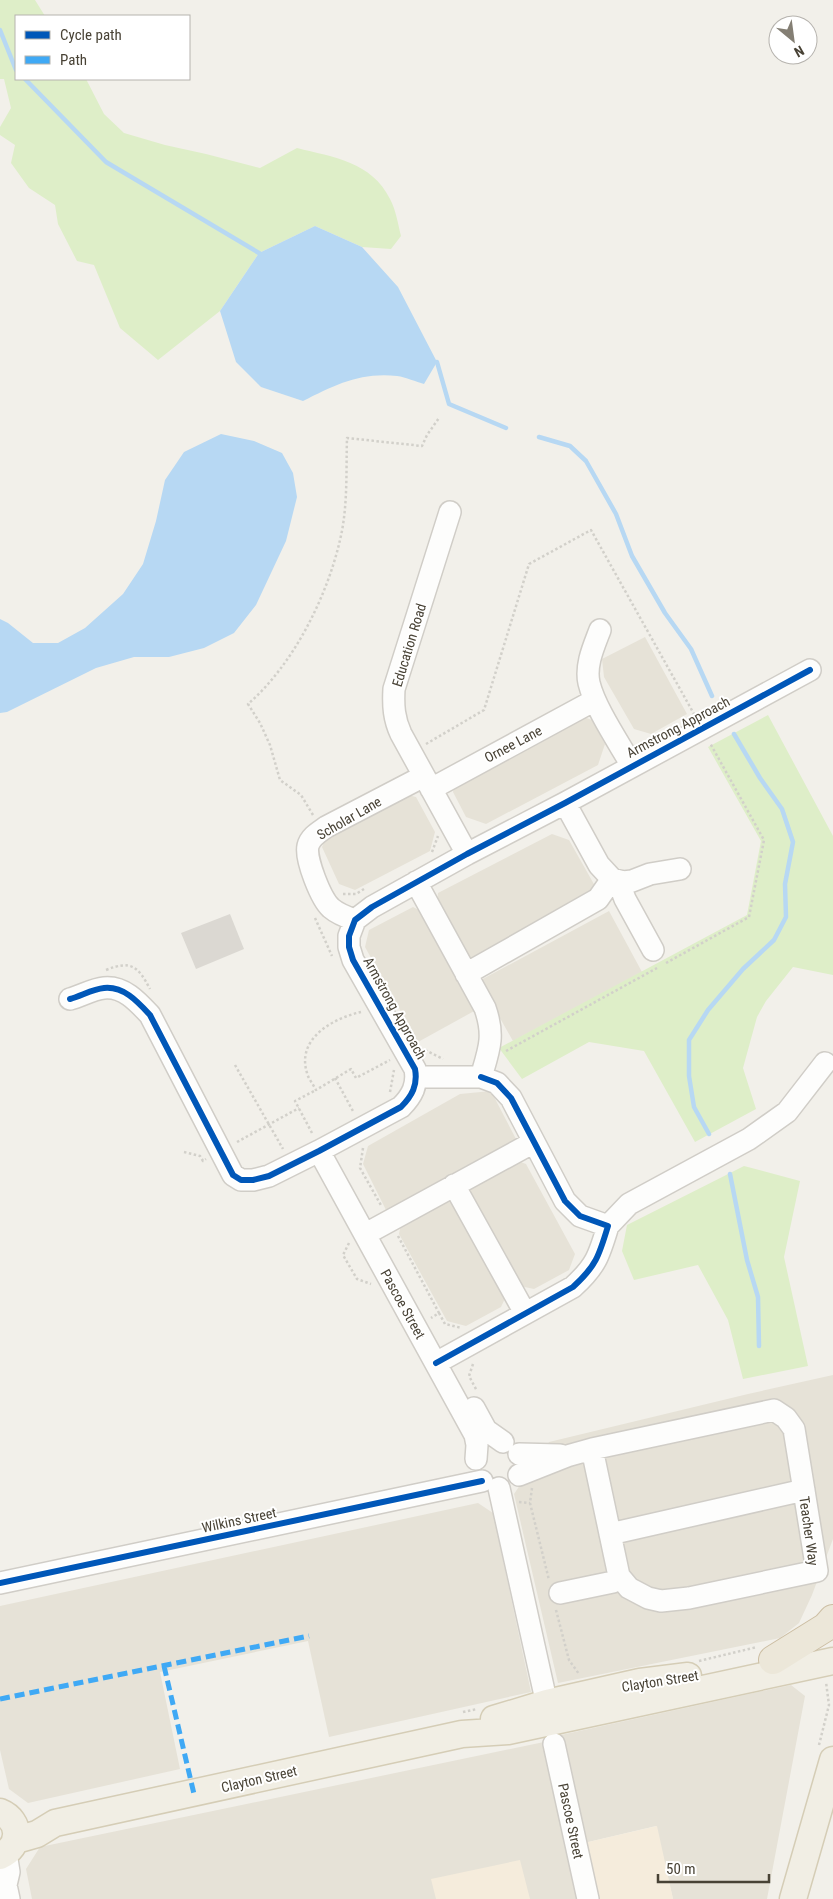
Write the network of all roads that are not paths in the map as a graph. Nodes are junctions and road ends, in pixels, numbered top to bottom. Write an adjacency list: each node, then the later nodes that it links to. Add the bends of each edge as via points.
1 (450, 512): 6 (street, Education Road, via 394,689 394,715)
2 (600, 630): 4 (street, via 590,656 589,682)
3 (810, 670): 5 (street, Armstrong Approach)
4 (595, 700): 5 (street); 6 (street, Ornee Lane)
5 (632, 766): 7 (street, Armstrong Approach)
6 (428, 782): 8 (street, Education Road); 12 (street, Scholar Lane, via 326,827 308,846 311,869 326,903 343,916)
7 (565, 804): 8 (street, Armstrong Approach); 10 (street, via 599,865)
8 (467, 854): 11 (street, Armstrong Approach)
9 (680, 868): 10 (street, via 632,881)
10 (618, 880): 13 (street); 14 (street, via 598,899)
11 (416, 882): 12 (street, Armstrong Approach); 14 (street)
12 (355, 920): 18 (street, Armstrong Approach, via 349,936 353,960 393,1055 415,1069)
13 (653, 950)
14 (466, 974): 17 (street, via 491,1025)
15 (70, 999): 19 (street, Armstrong Approach, via 104,988 120,991 136,1000 150,1016 233,1175 241,1180 269,1176)
16 (825, 1063): 22 (street, via 787,1112 748,1139 630,1204)
17 (484, 1068): 18 (street); 20 (street, via 511,1098)
18 (416, 1076): 19 (street, Armstrong Approach, via 410,1098 401,1107)
19 (316, 1140): 23 (street, Pascoe Street); 25 (street, Pascoe Street)
20 (534, 1142): 21 (street); 22 (street, via 565,1202 580,1216)
21 (454, 1185): 23 (street); 24 (street)
22 (608, 1226): 24 (street, via 599,1256 589,1273 572,1287)
23 (373, 1230): 25 (street, Pascoe Street)
24 (525, 1313): 25 (street)
25 (440, 1360): 26 (street, Pascoe Street, via 486,1430); 29 (street, Pascoe Street, via 475,1435)
26 (511, 1448): 28 (street); 29 (street, via 492,1443 485,1446); 30 (street, via 521,1461)
27 (592, 1449): 28 (street, Teacher Way); 31 (street, Teacher Way, via 774,1410 794,1429); 32 (street)
28 (568, 1456): 30 (street, Teacher Way)
29 (476, 1459): 30 (street, via 478,1475)
30 (501, 1483): 34 (street, Wilkins Street); 40 (street, Pascoe Street)
31 (804, 1490): 32 (street); 33 (street, Teacher Way, via 817,1571 661,1601 637,1593)
32 (610, 1534): 33 (street)
33 (620, 1578): 35 (street)
34 (0, 1583)
35 (560, 1593)
36 (833, 1619): 38 (highway, via 826,1627)
37 (833, 1646): 38 (main road, Clayton Street)
38 (773, 1660): 40 (main road, Clayton Street, via 719,1672 640,1682)
39 (827, 1670): 40 (main road, Clayton Street)
40 (553, 1717): 42 (main road, Clayton Street, via 491,1720 462,1734 55,1823 33,1819); 44 (street, Pascoe Street)
41 (825, 1757): 45 (main road)
42 (7, 1837): 43 (street, via 9,1872)
43 (5, 1888)
44 (588, 1899)
45 (794, 1899)

